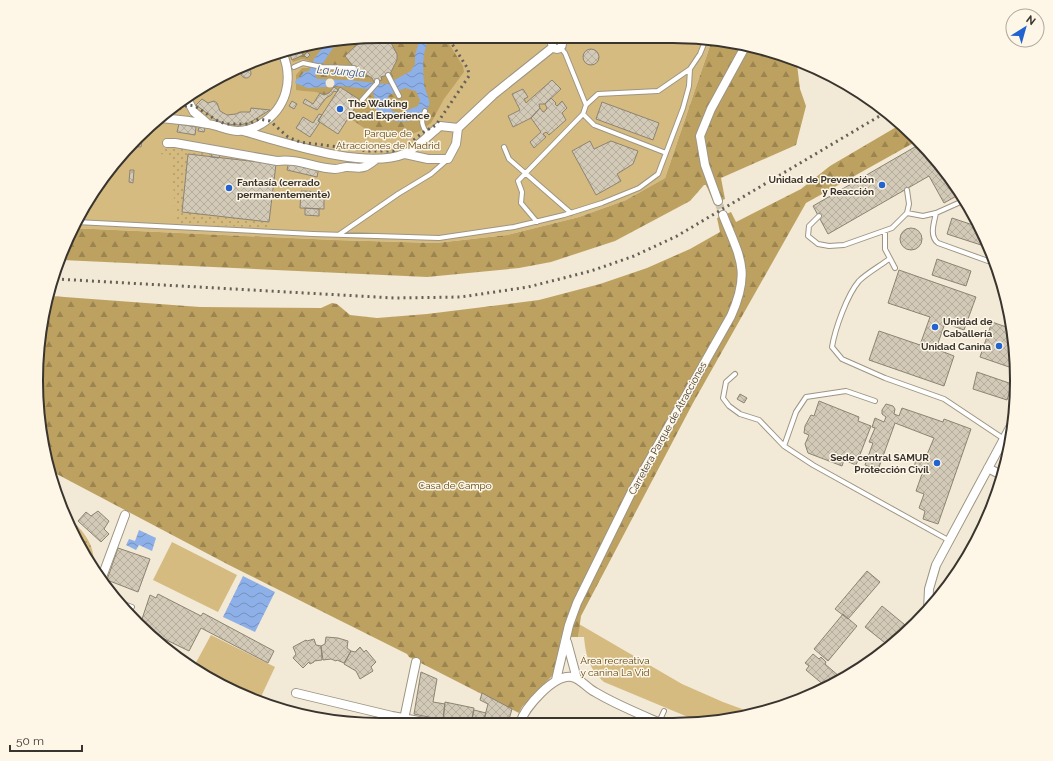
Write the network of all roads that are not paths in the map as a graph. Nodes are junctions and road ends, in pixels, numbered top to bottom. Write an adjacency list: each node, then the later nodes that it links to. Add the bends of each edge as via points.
1 (553, 43): 19 (street)
2 (555, 43): 14 (lane, via 566,53)
3 (704, 45): 8 (lane)
4 (743, 50): 30 (street, via 700,136 705,165)
5 (284, 58): 20 (street, via 289,80 279,109 257,127)
6 (294, 67): 7 (lane, via 303,63 322,67)
7 (354, 68)
8 (690, 69): 14 (lane, via 658,91 598,94); 24 (lane, via 689,86)
9 (388, 75): 11 (lane)
10 (376, 83): 12 (lane)
11 (399, 96)
12 (361, 100)
13 (189, 103): 18 (street, via 194,112)
14 (586, 105): 16 (lane)
15 (425, 111): 21 (lane, via 421,119)
16 (583, 114): 24 (lane, via 594,125); 28 (lane)
17 (168, 119): 18 (street)
18 (208, 124): 20 (street)
19 (458, 128): 21 (street, via 440,126); 26 (street, via 456,144)
20 (243, 131): 27 (street, via 317,152)
21 (428, 135): 25 (street)
22 (166, 143): 27 (street, via 277,161 294,160 335,169 360,169)
23 (504, 147): 28 (lane, via 509,160)
24 (666, 153): 32 (lane, via 658,174 639,188 602,204)
25 (405, 154): 26 (street, via 428,159); 27 (street)
26 (448, 159): 40 (lane, via 431,174)
27 (375, 160)
28 (524, 174): 32 (lane); 38 (lane, via 518,181 522,192 521,202)
29 (907, 190): 33 (lane)
30 (718, 201)
31 (959, 203): 34 (lane)
32 (571, 213): 38 (lane)
33 (907, 213): 34 (lane, via 923,216); 39 (lane, via 892,228)
34 (936, 213): 42 (lane, via 934,240)
35 (723, 215): 54 (street, Carretera Parque de Atracciones, via 740,258 742,284 738,301 632,491 572,614)
36 (819, 216): 39 (lane, via 809,226 808,236 818,244 844,245)
37 (83, 222): 40 (lane)
38 (537, 222): 40 (lane, via 439,238)
39 (885, 231): 41 (lane, via 885,249)
40 (340, 234)
41 (889, 259): 43 (lane); 46 (lane, via 860,280 853,290 832,347 842,359 944,400)
42 (988, 261)
43 (895, 268)
44 (735, 374): 47 (lane, via 726,382 723,398 740,414 759,420)
45 (875, 401): 47 (lane, via 846,391 806,397 796,412)
46 (1004, 439): 48 (street)
47 (784, 446): 51 (lane, via 813,465)
48 (988, 468): 49 (street); 51 (street)
49 (997, 473)
50 (125, 515): 52 (street)
51 (950, 541): 53 (street, via 936,565)
52 (104, 573)
53 (928, 600)
54 (566, 639): 56 (street, Carretera Parque de Atracciones); 57 (street, Carretera Parque de Atracciones)
55 (416, 662): 61 (street)
56 (580, 681): 57 (street, via 569,677); 63 (street, via 594,692)
57 (555, 682): 62 (street, via 531,704)
58 (296, 693): 60 (street)
59 (664, 711): 64 (lane)
60 (392, 718)
61 (405, 718)
62 (522, 718)
63 (650, 718)
64 (661, 718)

